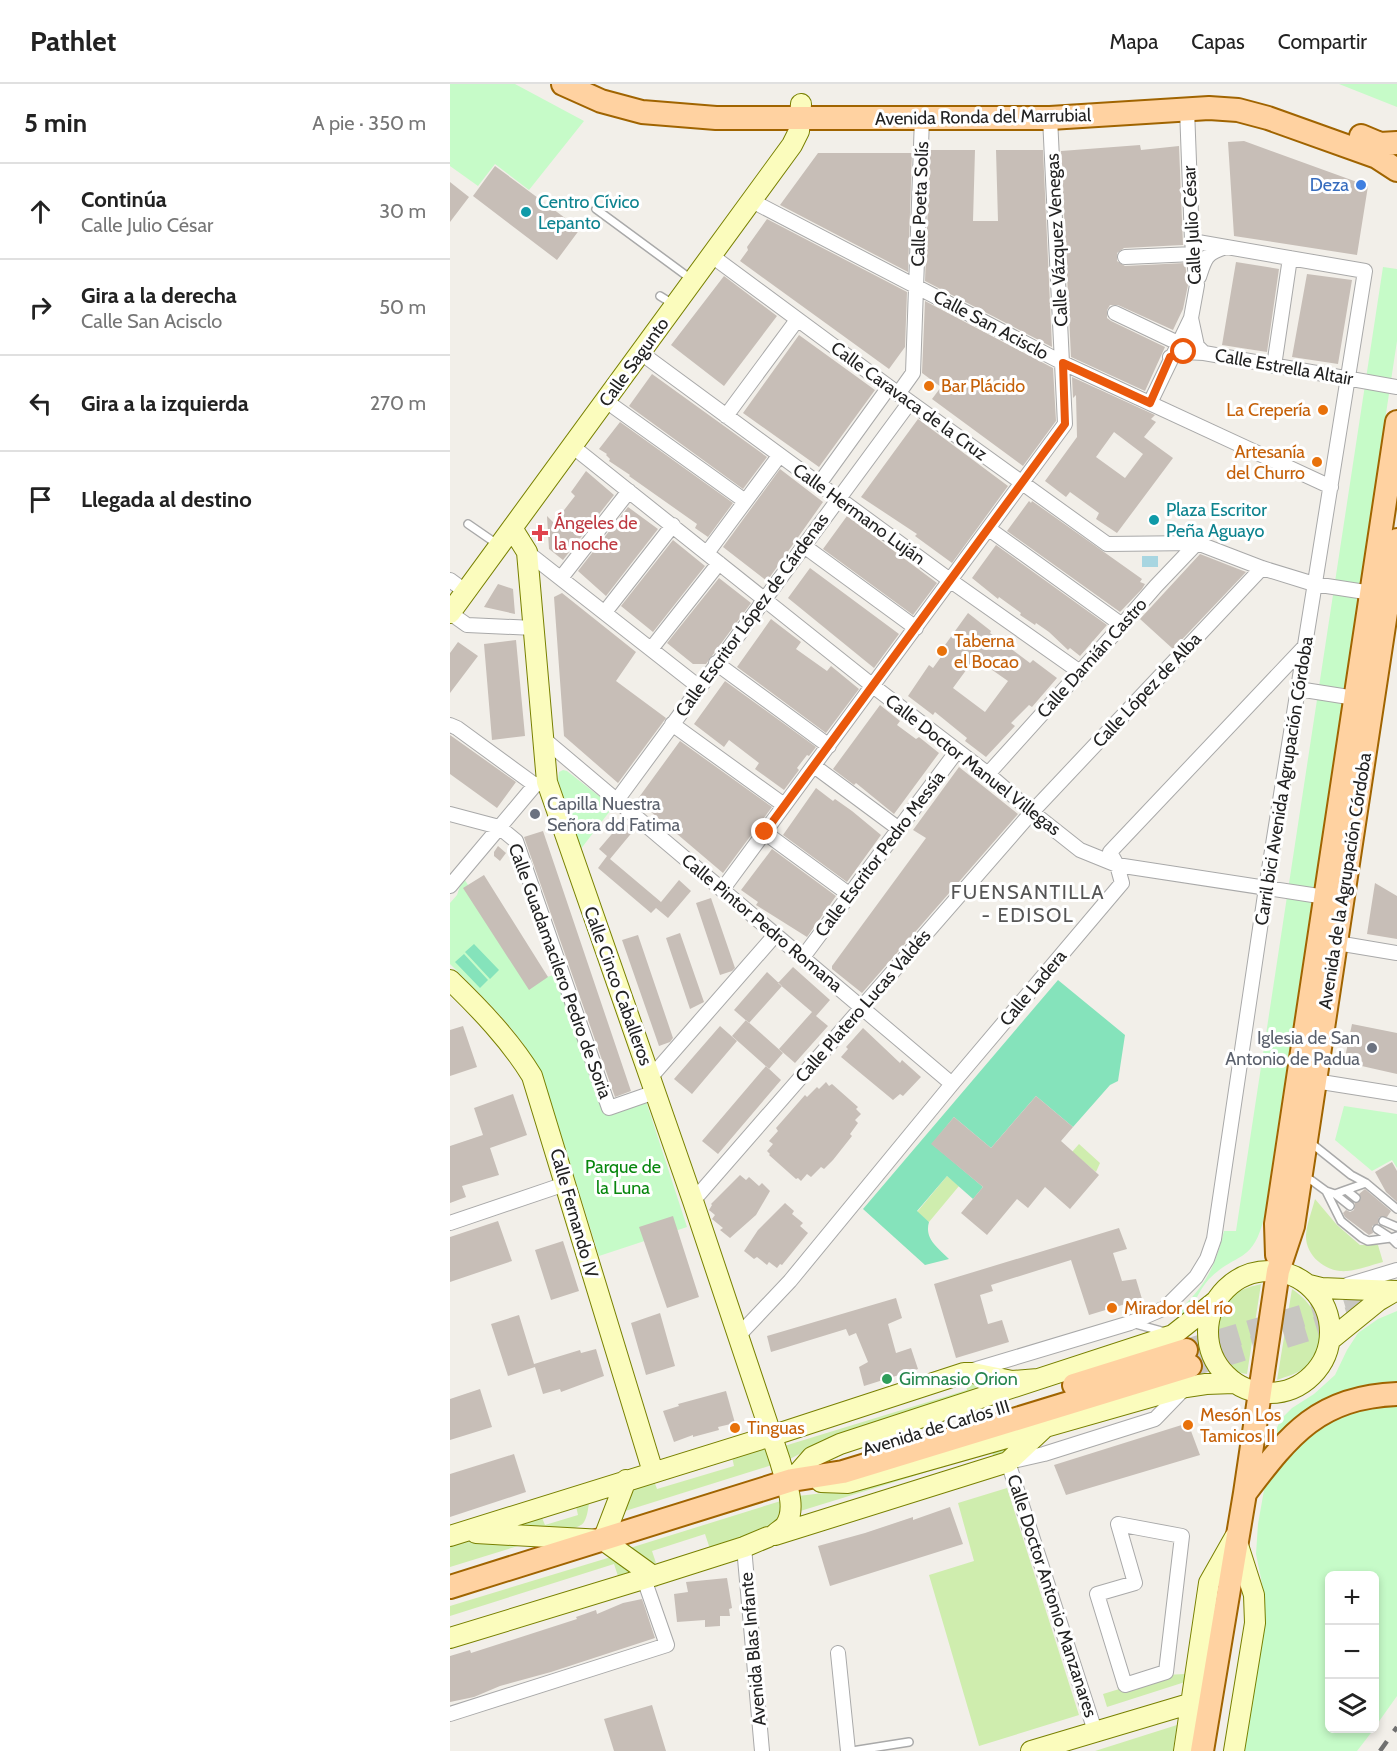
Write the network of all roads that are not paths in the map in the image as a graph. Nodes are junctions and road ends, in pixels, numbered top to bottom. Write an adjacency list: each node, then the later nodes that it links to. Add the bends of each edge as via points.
1 (563, 84): 4 (main road, Avenida Ronda del Marrubial, via 601,101 642,112 716,118)
2 (594, 84): 4 (main road, Avenida Ronda del Marrubial, via 659,101)
3 (1187, 109): 6 (main road, Avenida Ronda del Marrubial); 8 (main road, Avenida Ronda del Marrubial, via 1238,110 1268,118 1377,157); 12 (street, Calle Julio César)
4 (801, 112): 5 (main road, Avenida Ronda del Marrubial); 7 (main road, Avenida Ronda del Marrubial, via 1224,94 1271,104 1380,144); 9 (street, Calle Sagunto, via 799,131 792,145)
5 (922, 118): 6 (main road, Avenida Ronda del Marrubial); 18 (street, Calle Poeta Solís)
6 (1050, 118): 26 (street, Calle Vázquez Venegas)
7 (1397, 144)
8 (1397, 170)
9 (752, 201): 13 (street, Calle Sagunto); 18 (street, Calle San Acisclo)
10 (596, 209): 16 (lane)
11 (1228, 247): 12 (street); 15 (street); 17 (street, via 1208,255)
12 (1193, 248): 14 (street); 17 (street, Calle Julio César)
13 (712, 256): 16 (street, Calle Sagunto); 21 (street, Calle Caravaca de la Cruz)
14 (1125, 257)
15 (1290, 258): 27 (street); 28 (street, Carril bici Avenida Agrupación Córdoba, via 1365,271)
16 (693, 281): 23 (street, Calle Sagunto, via 668,301)
17 (1197, 285): 20 (street, Calle Julio César)
18 (918, 286): 26 (street, Calle San Acisclo); 30 (street, Calle Poeta Solís, via 913,373)
19 (1114, 313): 22 (street)
20 (1191, 318): 22 (street, Calle Julio César); 24 (street, via 1197,346)
21 (797, 320): 30 (street, Calle Caravaca de la Cruz); 34 (street)
22 (1178, 343): 25 (street, Calle Julio César)
23 (641, 353): 31 (street, Calle Sagunto); 34 (street, Calle Hermano Luján)
24 (1204, 353): 25 (street, Calle Estrella Altair, via 1184,352); 27 (street, Calle Estrella Altair)
25 (1170, 357): 33 (street, Calle Julio César)
26 (1063, 363): 33 (street, Calle San Acisclo); 39 (street, Calle Vázquez Venegas, via 1065,424)
27 (1274, 366): 28 (street, Calle Estrella Altair)
28 (1349, 379): 29 (street, Calle Estrella Altair); 40 (street, Carril bici Avenida Agrupación Córdoba)
29 (1397, 387)
30 (894, 390): 32 (street, Calle Caravaca de la Cruz); 38 (street, Calle Escritor López de Cárdenas)
31 (606, 401): 36 (street, Calle Sagunto); 43 (street)
32 (910, 402): 39 (street, Calle Caravaca de la Cruz); 42 (street, Calle Escritor López de Cárdenas)
33 (1150, 403): 40 (street, Calle San Acisclo)
34 (726, 416): 37 (street, Calle Hermano Luján)
35 (1397, 422): 60 (main road, Avenida de la Agrupación Córdoba)
36 (572, 446): 41 (street, Calle Doctor Manuel Villegas); 46 (street, Calle Sagunto)
37 (779, 456): 38 (street, Calle Hermano Luján); 43 (street)
38 (819, 484): 42 (street, Calle Hermano Luján)
39 (1023, 484): 47 (street, Calle Vázquez Venegas); 49 (street, Calle Caravaca de la Cruz, via 1107,544)
40 (1331, 487): 58 (street, Carril bici Avenida Agrupación Córdoba)
41 (629, 491): 45 (street, Calle Doctor Manuel Villegas); 56 (street)
42 (839, 498): 51 (street, Calle Escritor López de Cárdenas); 57 (street, Calle Hermano Luján)
43 (745, 501): 53 (street)
44 (468, 524): 50 (lane)
45 (673, 525): 53 (street, Calle Doctor Manuel Villegas); 62 (street)
46 (512, 528): 50 (street, Calle Sagunto); 52 (street, Calle Cinco Caballeros)
47 (989, 530): 57 (street, Calle Vázquez Venegas); 64 (street)
48 (1397, 540): 60 (main road, Avenida de la Agrupación Córdoba)
49 (1197, 543): 55 (street); 64 (street, Calle Damián Castro)
50 (499, 546): 59 (street, Calle Sagunto)
51 (804, 546): 61 (street, Calle Escritor López de Cárdenas); 66 (street)
52 (527, 552): 56 (street); 65 (street, Calle Cinco Caballeros)
53 (707, 553): 54 (street, Calle Doctor Manuel Villegas)
54 (718, 563): 61 (street, Calle Doctor Manuel Villegas); 68 (street)
55 (1262, 568): 58 (street); 85 (street, Calle López de Alba)
56 (561, 578): 62 (street)
57 (951, 581): 66 (street, Calle Vázquez Venegas); 70 (street, Calle Hermano Luján)
58 (1314, 584): 60 (street); 67 (street, Carril bici Avenida Agrupación Córdoba)
59 (458, 586): 63 (street, Calle Sagunto)
60 (1380, 595): 74 (main road, Avenida de la Agrupación Córdoba); 95 (main road, Avenida de la Agrupación Córdoba)
61 (764, 599): 69 (street, Calle Escritor López de Cárdenas); 71 (street, Calle Doctor Manuel Villegas)
62 (605, 612): 68 (street)
63 (450, 613): 65 (street, via 467,625)
64 (1122, 625): 70 (street, Calle Damián Castro)
65 (534, 628): 77 (street, Calle Cinco Caballeros)
66 (916, 628): 71 (street, Calle Vázquez Venegas)
67 (1306, 645): 73 (street, Carril bici Avenida Agrupación Córdoba); 90 (street, Calle Ladera, via 1110,852)
68 (651, 649): 72 (street)
69 (717, 663): 72 (street, Calle Escritor López de Cárdenas); 78 (street)
70 (1080, 672): 81 (street, Calle Damián Castro)
71 (873, 686): 78 (street, Calle Vázquez Venegas); 79 (street, Calle Doctor Manuel Villegas)
72 (699, 687): 75 (street, Calle Escritor López de Cárdenas)
73 (1298, 689): 74 (street); 92 (street, Carril bici Avenida Agrupación Córdoba)
74 (1355, 698): 95 (main road, Avenida de la Agrupación Córdoba)
75 (672, 724): 83 (street, Calle Escritor López de Cárdenas); 84 (street)
76 (450, 725): 82 (street)
77 (544, 739): 82 (street, Calle Cinco Caballeros); 83 (street, Calle Pintor Pedro Romana)
78 (829, 746): 80 (street, Calle Vázquez Venegas)
79 (957, 751): 81 (street, Calle Doctor Manuel Villegas); 88 (street, Calle Escritor Pedro Messía)
80 (814, 766): 84 (street, Calle Vázquez Venegas); 88 (street)
81 (988, 774): 85 (street, Calle Doctor Manuel Villegas)
82 (541, 784): 87 (street); 104 (street, Calle Cinco Caballeros)
83 (617, 800): 93 (street, Calle Pintor Pedro Romana)
84 (784, 805): 89 (street, Calle Vázquez Venegas)
85 (1032, 812): 90 (street, Calle Doctor Manuel Villegas, via 1080,850); 101 (street, Calle Platero Lucas Valdés)
86 (450, 814): 87 (street)
87 (499, 826): 91 (street); 104 (street, Calle Guadamacilero Pedro de Soria, via 516,841 609,1108)
88 (899, 829): 94 (street, Calle Escritor Pedro Messía)
89 (765, 832): 93 (street, Calle Vázquez Venegas); 94 (street)
90 (1117, 865): 92 (street, Calle Doctor Manuel Villegas); 103 (street, Calle Ladera, via 1122,883)
91 (450, 886)
92 (1266, 888): 95 (street, Calle Doctor Manuel Villegas); 125 (street, Carril bici Avenida Agrupación Córdoba, via 1215,1233 1207,1259)
93 (722, 890): 96 (street, Calle Pintor Pedro Romana)
94 (850, 895): 99 (street, Calle Escritor Pedro Messía)
95 (1334, 899): 97 (main road, Avenida de la Agrupación Córdoba)
96 (776, 934): 99 (street, Calle Pintor Pedro Romana); 104 (street)
97 (1328, 941): 98 (street); 102 (main road, Avenida de la Agrupación Córdoba); 124 (main road, Avenida de la Agrupación Córdoba, via 1276,1224)
98 (1397, 953)
99 (803, 957): 101 (street, Calle Pintor Pedro Romana)
100 (451, 982): 108 (street, Calle Fernando IV, via 520,1055 532,1076)
101 (862, 1007): 103 (street, Calle Pintor Pedro Romana); 114 (street, Calle Platero Lucas Valdés)
102 (1315, 1081): 105 (street); 106 (main road, Avenida de la Agrupación Córdoba)
103 (952, 1084): 131 (street, Calle Ladera, via 790,1281)
104 (653, 1085): 114 (street, Calle Cinco Caballeros)
105 (1397, 1094)
106 (1308, 1130): 107 (lane, via 1311,1143); 109 (main road, Avenida de la Agrupación Córdoba)
107 (1366, 1183): 110 (lane); 116 (lane)
108 (565, 1184): 118 (street); 142 (street, Calle Fernando IV)
109 (1299, 1188): 111 (lane, via 1305,1179); 124 (main road, Avenida de la Agrupación Córdoba, via 1293,1226)
110 (1346, 1190): 112 (lane); 113 (lane)
111 (1326, 1191): 112 (lane); 121 (lane, via 1341,1221 1362,1238 1368,1241)
112 (1335, 1194): 115 (lane)
113 (1356, 1198)
114 (693, 1201): 131 (street, Calle Cinco Caballeros)
115 (1350, 1206)
116 (1397, 1209)
117 (1383, 1221): 119 (lane)
118 (450, 1223)
119 (1397, 1227)
120 (1377, 1229): 121 (lane)
121 (1394, 1237): 122 (lane)
122 (1397, 1244)
123 (1397, 1270): 127 (street)
124 (1278, 1271): 126 (street); 129 (street, Avenida de Carlos III, via 1242,1277); 137 (main road, Avenida de la Agrupación Córdoba)
125 (1189, 1285): 130 (street, Avenida de Carlos III, via 1167,1306)
126 (1309, 1285): 127 (street); 132 (street, via 1327,1310)
127 (1337, 1289): 128 (street)
128 (1396, 1291): 132 (street)
129 (1216, 1301): 133 (street, Avenida de Carlos III); 136 (street, via 1209,1318 1211,1355)
130 (1130, 1323): 133 (lane); 134 (street, Avenida de Carlos III)
131 (738, 1336): 140 (street, Calle Cinco Caballeros)
132 (1330, 1340): 137 (street, via 1313,1375 1297,1387 1279,1393)
133 (1184, 1359): 135 (street, Avenida de Carlos III); 136 (street, Avenida de Carlos III, via 1206,1384); 139 (street, Avenida de Carlos III); 141 (street, Avenida de Carlos III, via 1155,1419); 144 (main road, Avenida de Carlos III, via 826,1462)
134 (964, 1373): 135 (street, Avenida de Carlos III, via 1012,1381); 140 (street, Avenida de Carlos III)
135 (1038, 1379): 144 (street, Avenida de Carlos III, via 840,1444 813,1457)
136 (1234, 1383): 137 (street)
137 (1259, 1393): 145 (main road, Avenida de la Agrupación Córdoba)
138 (1397, 1394): 145 (main road, via 1358,1398 1318,1415 1282,1445)
139 (1047, 1426): 141 (street, Avenida de Carlos III); 144 (street, Avenida de Carlos III, via 848,1483)
140 (771, 1436): 142 (street, Avenida de Carlos III); 144 (street)
141 (1008, 1462): 148 (street, Avenida de Carlos III); 158 (street, Calle Doctor Antonio Manzanares)
142 (653, 1472): 143 (street, Avenida de Carlos III)
143 (626, 1480): 146 (street, Avenida de Carlos III); 150 (street)
144 (789, 1481): 148 (street, via 790,1512 785,1525); 150 (main road, Avenida de Carlos III)
145 (1245, 1493): 147 (main road, Avenida de la Agrupación Córdoba)
146 (456, 1534): 150 (street, Avenida de Carlos III)
147 (1238, 1535): 156 (street, Avenida de la Agrupación Córdoba, via 1209,1583); 165 (main road, Avenida de la Agrupación Córdoba); 166 (street, Avenida de la Agrupación Córdoba, via 1254,1595 1255,1623)
148 (771, 1536): 151 (street, Avenida de Carlos III)
149 (1182, 1536): 149 (street, via 1166,1672 1125,1684 1097,1594 1135,1583 1118,1524)
150 (603, 1539): 152 (street); 153 (main road, Avenida de Carlos III)
151 (744, 1547): 152 (street, Avenida de Carlos III); 161 (street, Avenida Blas Infante)
152 (649, 1577): 154 (street, Avenida de Carlos III); 157 (street, via 667,1645)
153 (450, 1587)
154 (450, 1638)
155 (838, 1653): 162 (street)
156 (1192, 1703): 158 (street); 164 (street, Avenida de la Agrupación Córdoba)
157 (450, 1714)
158 (1095, 1731): 160 (street)
159 (909, 1742): 162 (lane)
160 (1069, 1745): 163 (street)
161 (762, 1751)
162 (850, 1751)
163 (1031, 1751)
164 (1184, 1751)
165 (1203, 1751)
166 (1234, 1751)

